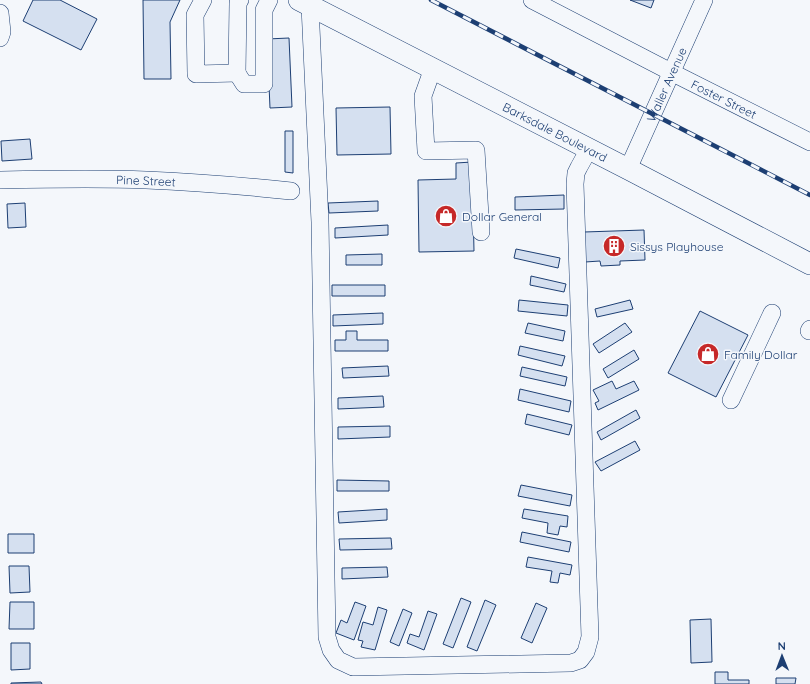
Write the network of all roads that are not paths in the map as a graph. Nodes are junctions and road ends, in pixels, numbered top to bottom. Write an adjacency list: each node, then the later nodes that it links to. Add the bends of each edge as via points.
1 (203, 0): 11 (street, via 195,15 196,74)
2 (240, 0): 11 (street)
3 (269, 0): 11 (street, via 264,10 264,84 244,84)
4 (532, 0): 10 (street, Foster Street)
5 (704, 0): 10 (street, Waller Avenue)
6 (305, 3): 9 (main road, Barksdale Boulevard); 13 (street, via 320,222 327,637 331,650 338,660 353,667 571,663 580,660 586,652 590,637 576,174)
7 (0, 13): 8 (street)
8 (0, 38)
9 (433, 68): 13 (main road, Barksdale Boulevard); 17 (street, via 423,96 426,151 476,150)
10 (671, 72): 12 (street, Foster Street); 14 (street, Waller Avenue)
11 (238, 73)
12 (810, 142)
13 (589, 148): 14 (main road, Barksdale Boulevard)
14 (628, 169): 18 (main road, Barksdale Boulevard)
15 (0, 180): 16 (street, Pine Street, via 146,180)
16 (291, 191)
17 (481, 232)
18 (810, 264)
19 (772, 312): 20 (street)
20 (730, 400)

